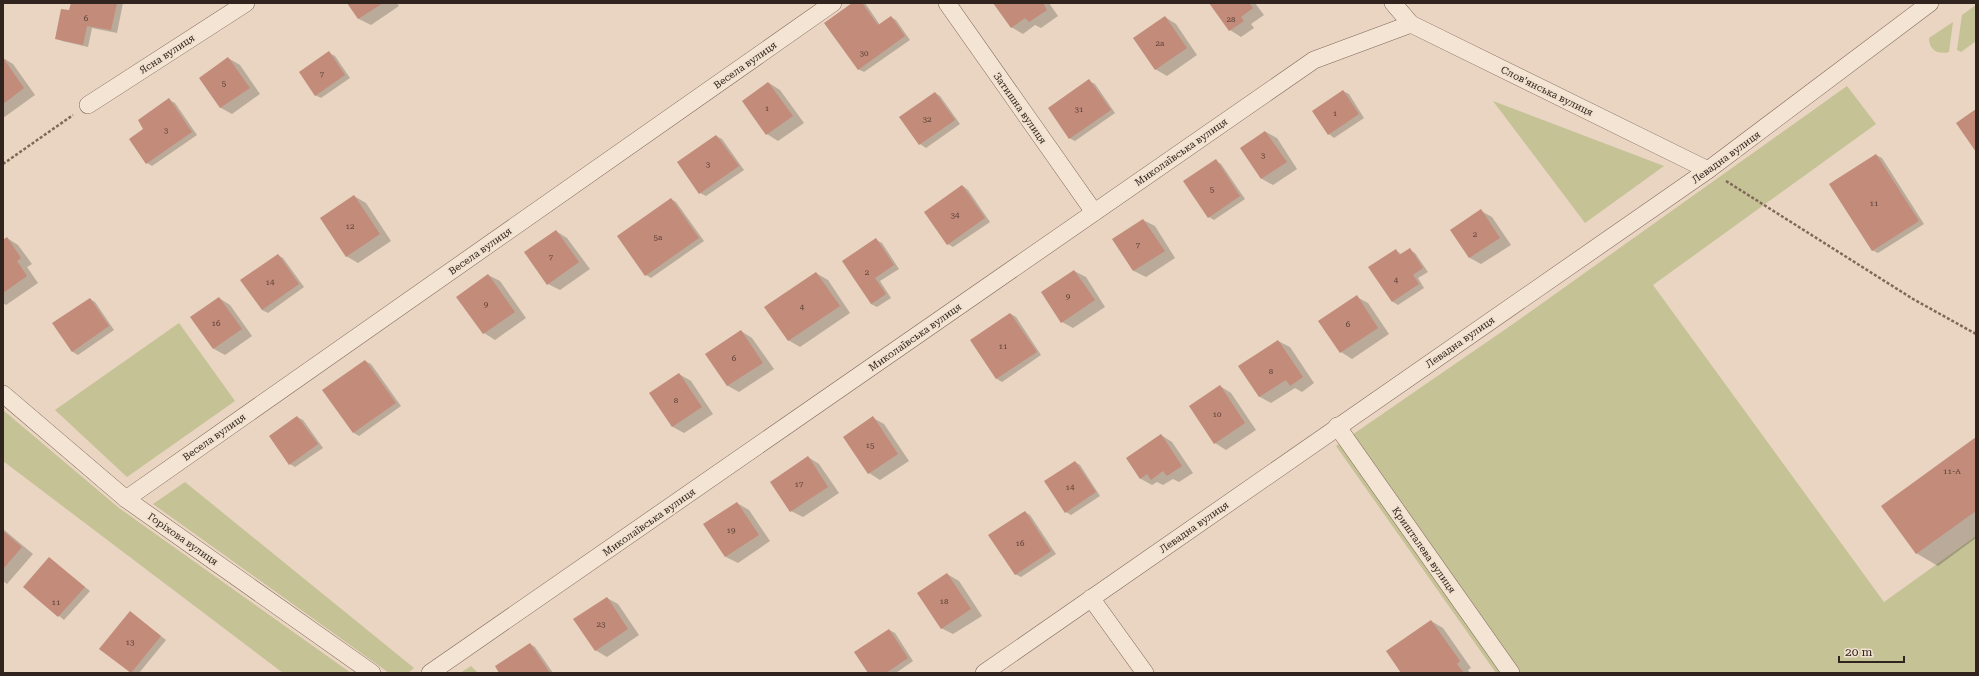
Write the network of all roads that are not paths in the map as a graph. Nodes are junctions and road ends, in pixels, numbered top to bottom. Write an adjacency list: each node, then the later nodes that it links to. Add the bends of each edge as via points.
1 (246, 3): 7 (street, Ясна вулиця)
2 (833, 3): 12 (street, Весела вулиця)
3 (947, 3): 9 (street, Затишна вулиця)
4 (1393, 3): 6 (street, Словʼянська вулиця)
5 (1930, 3): 8 (street, Левадна вулиця)
6 (1412, 24): 8 (street, Словʼянська вулиця); 9 (street, Миколаївська вулиця, via 1314,60)
7 (88, 105)
8 (1708, 170): 11 (street, Левадна вулиця)
9 (1094, 212): 15 (street, Миколаївська вулиця)
10 (3, 394): 12 (street, Горіхова вулиця)
11 (1337, 426): 13 (street, Левадна вулиця); 18 (street, Кришталева вулиця)
12 (126, 499): 14 (street, Горіхова вулиця)
13 (1092, 598): 16 (street, Левадна вулиця); 17 (street)
14 (372, 673)
15 (430, 673)
16 (984, 673)
17 (1145, 673)
18 (1511, 673)

